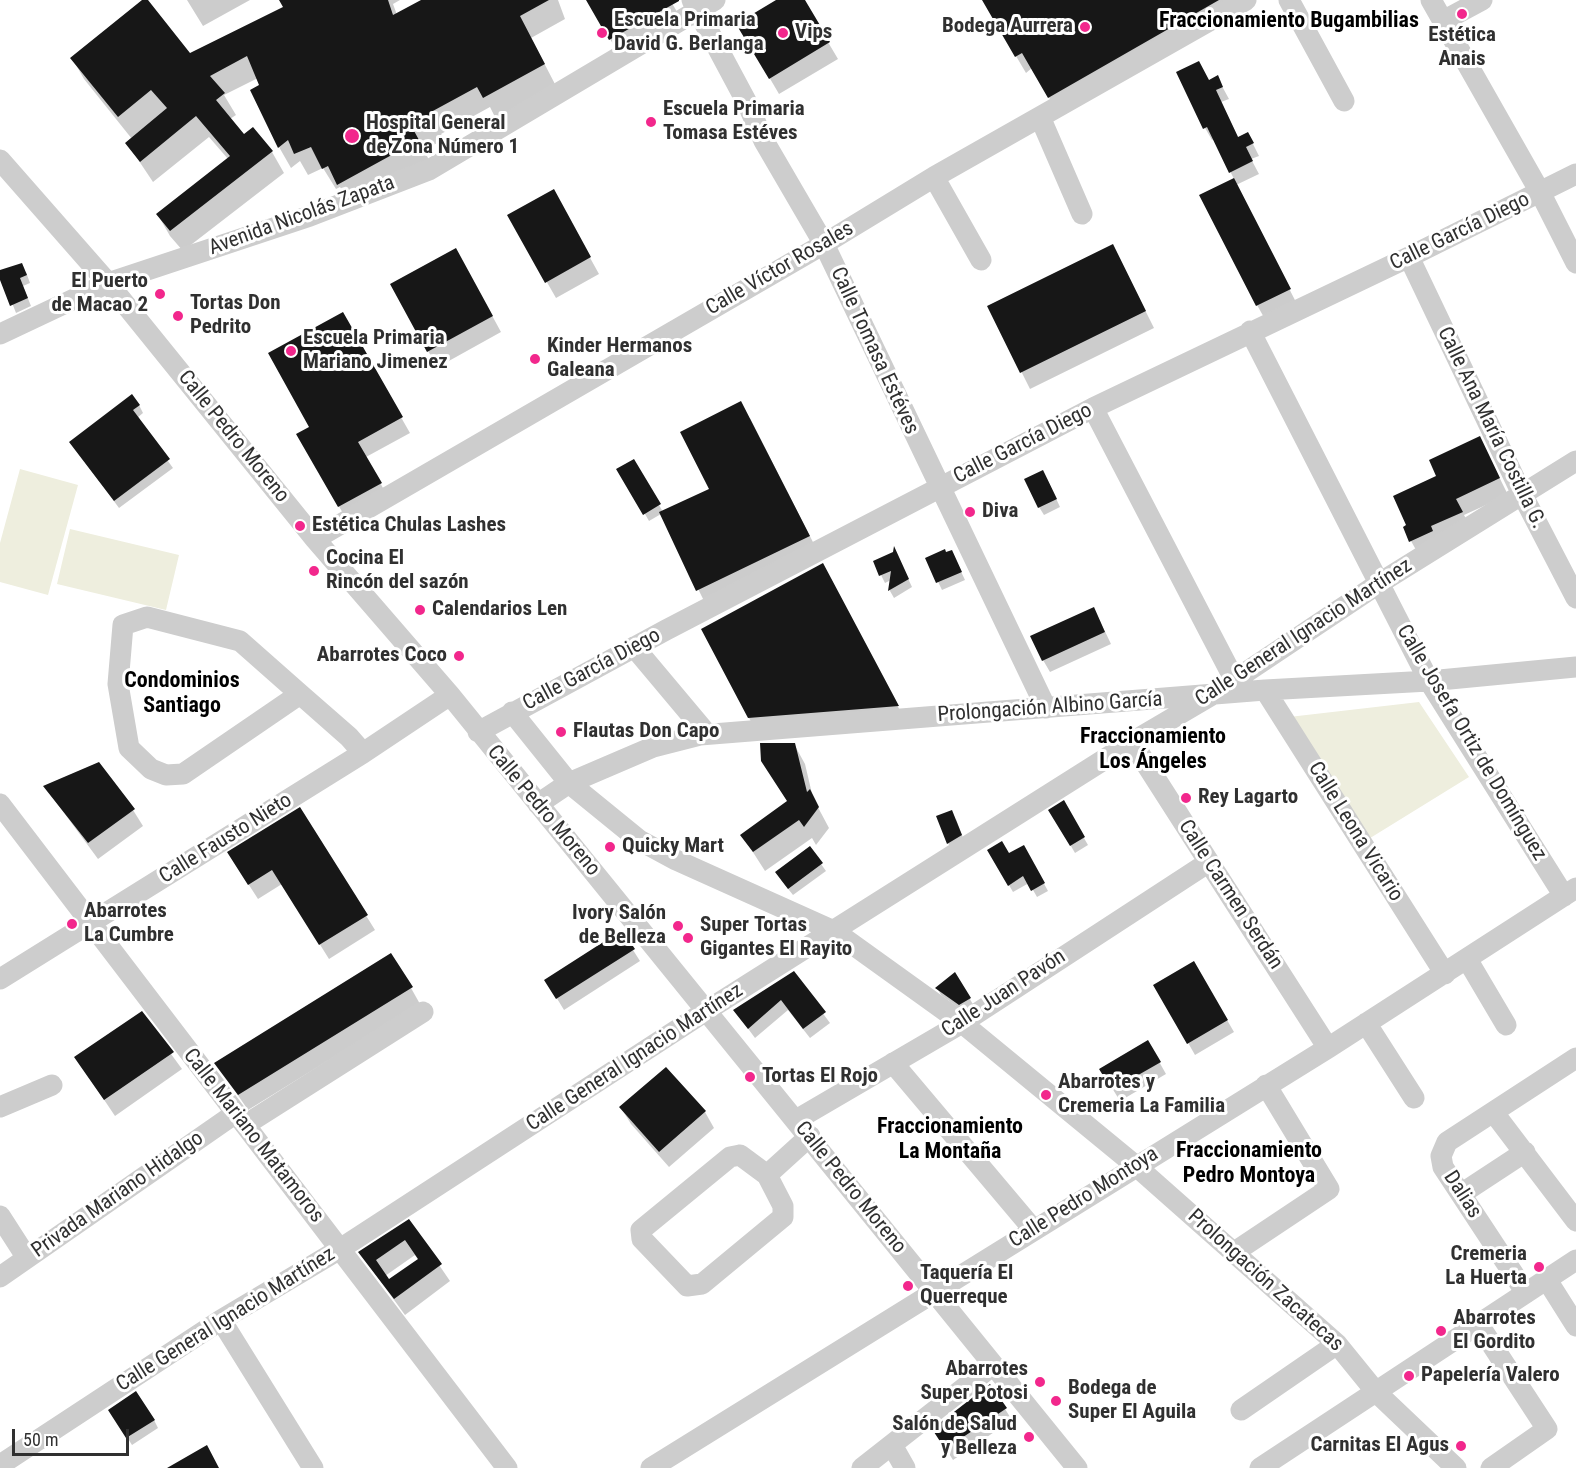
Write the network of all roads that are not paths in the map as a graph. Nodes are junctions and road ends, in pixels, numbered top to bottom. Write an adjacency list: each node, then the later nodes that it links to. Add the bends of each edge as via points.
1 (1246, 0): 8 (street, Calle Víctor Rosales)
2 (1289, 0): 7 (street)
3 (1431, 0): 6 (street)
4 (1482, 0): 6 (street)
5 (702, 3): 14 (street, Calle Tomasa Estéves, via 764,141); 18 (street, Avenida Nicolás Zapata, via 429,170 310,216)
6 (1443, 21): 12 (street)
7 (1344, 101)
8 (1040, 117): 11 (street, Calle Víctor Rosales); 13 (street)
9 (0, 160): 18 (street, Calle Pedro Moreno)
10 (1576, 174): 12 (street, Calle García Diego)
11 (934, 177): 14 (street, Calle Víctor Rosales); 16 (street)
12 (1539, 192): 15 (street, Calle García Diego); 17 (street)
13 (1082, 214)
14 (824, 244): 23 (street, Calle Tomasa Estéves); 25 (street, Calle Víctor Rosales)
15 (1408, 257): 19 (street, Calle García Diego); 24 (street, Calle Ana María Costilla G.)
16 (981, 260)
17 (1576, 263)
18 (108, 284): 20 (street, Avenida Nicolás Zapata); 25 (street, Calle Pedro Moreno)
19 (1250, 331): 21 (street, Calle García Diego); 26 (street, Calle Josefa Ortiz de Domínguez)
20 (0, 334)
21 (1093, 408): 23 (street, Calle García Diego); 30 (street)
22 (1576, 461): 24 (street, Calle General Ignacio Martínez)
23 (939, 488): 28 (street, Calle García Diego); 36 (street, Calle Tomasa Estéves)
24 (1522, 494): 26 (street, Calle General Ignacio Martínez); 27 (street, Calle Ana María Costilla G.)
25 (315, 539): 34 (street, Calle Pedro Moreno)
26 (1378, 584): 30 (street, Calle General Ignacio Martínez); 31 (street, Calle Josefa Ortiz de Domínguez)
27 (1576, 598)
28 (634, 647): 37 (street, Calle García Diego); 39 (street)
29 (1576, 668): 31 (street, Prolongación Albino García)
30 (1234, 679): 35 (street, Calle General Ignacio Martínez)
31 (1429, 681): 32 (street, Prolongación Albino García); 46 (street, Calle Josefa Ortiz de Domínguez)
32 (1265, 690): 35 (street, Prolongación Albino García); 50 (street, Calle Leona Vicario)
33 (300, 694): 33 (street, via 240,641 147,617 123,625 118,684 129,748 151,769 166,775 183,774); 41 (street)
34 (450, 695): 38 (street, Calle Pedro Moreno); 41 (street, Calle Fausto Nieto)
35 (1212, 695): 36 (street, Prolongación Albino García); 40 (street, Calle General Ignacio Martínez)
36 (1046, 708): 39 (street, Prolongación Albino García)
37 (512, 712): 38 (street, Calle García Diego); 42 (street, Prolongación Zacatecas)
38 (478, 732): 44 (street, Calle Pedro Moreno)
39 (707, 734): 42 (street, Prolongación Albino García, via 653,747)
40 (1132, 742): 45 (street, Calle Carmen Serdán); 48 (street, Calle General Ignacio Martínez)
41 (363, 753): 47 (street, Calle Fausto Nieto)
42 (569, 783): 44 (street, Prolongación Albino García); 48 (street, Prolongación Zacatecas, via 639,840)
43 (0, 804): 47 (street, Calle Mariano Matamoros)
44 (538, 804): 52 (street, Calle Pedro Moreno)
45 (1209, 862): 54 (street, Calle Juan Pavón); 57 (street, Calle Carmen Serdán)
46 (1570, 892): 49 (street, Calle Pedro Montoya)
47 (90, 924): 51 (street, Calle Fausto Nieto); 65 (street, Calle Mariano Matamoros)
48 (834, 931): 52 (street, Calle General Ignacio Martínez); 54 (street, Prolongación Zacatecas)
49 (1467, 959): 50 (street, Calle Pedro Montoya); 56 (street)
50 (1445, 974): 55 (street, Calle Pedro Montoya)
51 (0, 979)
52 (706, 1011): 66 (street, Calle Pedro Moreno); 74 (street, Calle General Ignacio Martínez)
53 (423, 1012): 65 (street, Privada Mariano Hidalgo)
54 (962, 1023): 59 (street, Calle Juan Pavón); 68 (street, Prolongación Zacatecas)
55 (1366, 1023): 57 (street, Calle Pedro Montoya); 62 (street)
56 (1506, 1025)
57 (1328, 1048): 61 (street, Calle Pedro Montoya)
58 (1575, 1061): 64 (street)
59 (893, 1063): 66 (street, Calle Juan Pavón); 73 (street)
60 (52, 1085): 63 (street)
61 (1266, 1085): 68 (street, Calle Pedro Montoya); 75 (street, via 1329,1190)
62 (1414, 1098)
63 (0, 1107)
64 (1494, 1113): 67 (street); 70 (street, Dalias, via 1447,1142 1441,1156 1443,1167)
65 (241, 1119): 74 (street, Calle Mariano Matamoros); 76 (street, Privada Mariano Hidalgo)
66 (803, 1128): 69 (street, Calle Juan Pavón); 80 (street, Calle Pedro Moreno)
67 (1526, 1152): 70 (street); 72 (street)
68 (1136, 1166): 73 (street, Calle Pedro Montoya); 75 (street, Prolongación Zacatecas)
69 (767, 1175): 69 (street, via 783,1206 783,1217 702,1284 687,1286 642,1239 641,1230 730,1157 740,1155)
70 (1461, 1194): 81 (street, Dalias)
71 (0, 1216): 76 (street)
72 (1576, 1221)
73 (1033, 1229): 80 (street, Calle Pedro Montoya)
74 (340, 1249): 82 (street, Calle General Ignacio Martínez); 93 (street, Calle Mariano Matamoros)
75 (1233, 1253): 85 (street, Prolongación Zacatecas)
76 (27, 1258): 78 (street, Privada Mariano Hidalgo)
77 (1576, 1260): 79 (street)
78 (0, 1277)
79 (1547, 1280): 81 (street); 84 (street)
80 (933, 1292): 86 (street, Calle Pedro Moreno); 94 (street, Calle Pedro Montoya)
81 (1526, 1293): 83 (street)
82 (221, 1320): 90 (street, Calle General Ignacio Martínez); 92 (street)
83 (1479, 1325): 87 (street); 99 (street, via 1547,1429)
84 (1576, 1326)
85 (1337, 1344): 87 (street, Prolongación Zacatecas); 88 (street)
86 (992, 1366): 89 (street); 91 (street, Calle Pedro Moreno)
87 (1376, 1392): 97 (street); 98 (street, Prolongación Zacatecas)
88 (1241, 1410)
89 (892, 1444): 95 (street); 96 (street)
90 (0, 1465)
91 (1070, 1466)
92 (313, 1468)
93 (507, 1468)
94 (651, 1468)
95 (862, 1468)
96 (905, 1468)
97 (1260, 1468)
98 (1456, 1468)
99 (1491, 1468)

